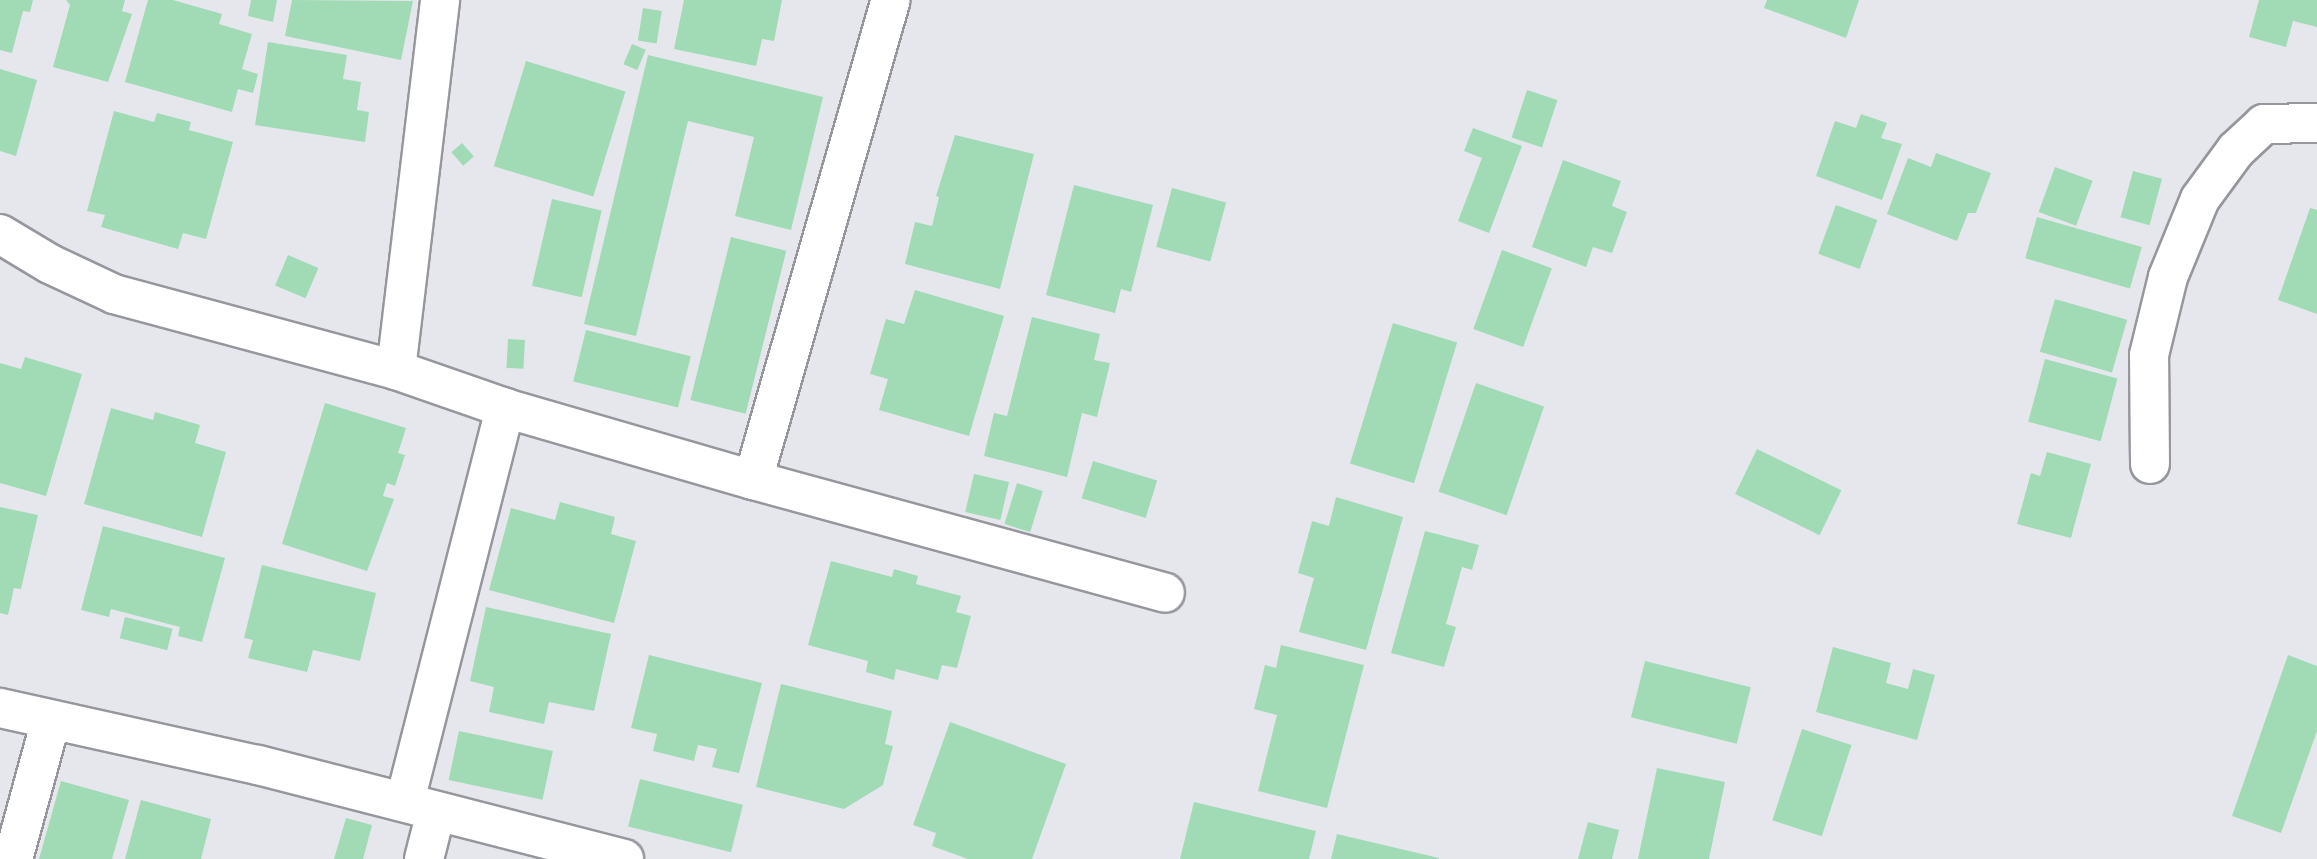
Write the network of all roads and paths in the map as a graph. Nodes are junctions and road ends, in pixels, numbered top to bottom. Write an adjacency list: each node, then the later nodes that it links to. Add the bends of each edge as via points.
1 (440, 0): 5 (street)
2 (891, 0): 8 (street)
3 (2317, 123): 7 (street, via 2264,124 2236,149 2200,199 2168,277 2149,355)
4 (0, 234): 5 (street, via 50,264 114,293)
5 (396, 370): 6 (street)
6 (505, 408): 8 (street); 12 (street)
7 (2150, 464)
8 (753, 481): 9 (street)
9 (1165, 593)
10 (0, 708): 11 (street)
11 (51, 720): 12 (street); 13 (street)
12 (420, 807): 14 (street); 15 (street)
13 (13, 859)
14 (424, 859)
15 (624, 859)

